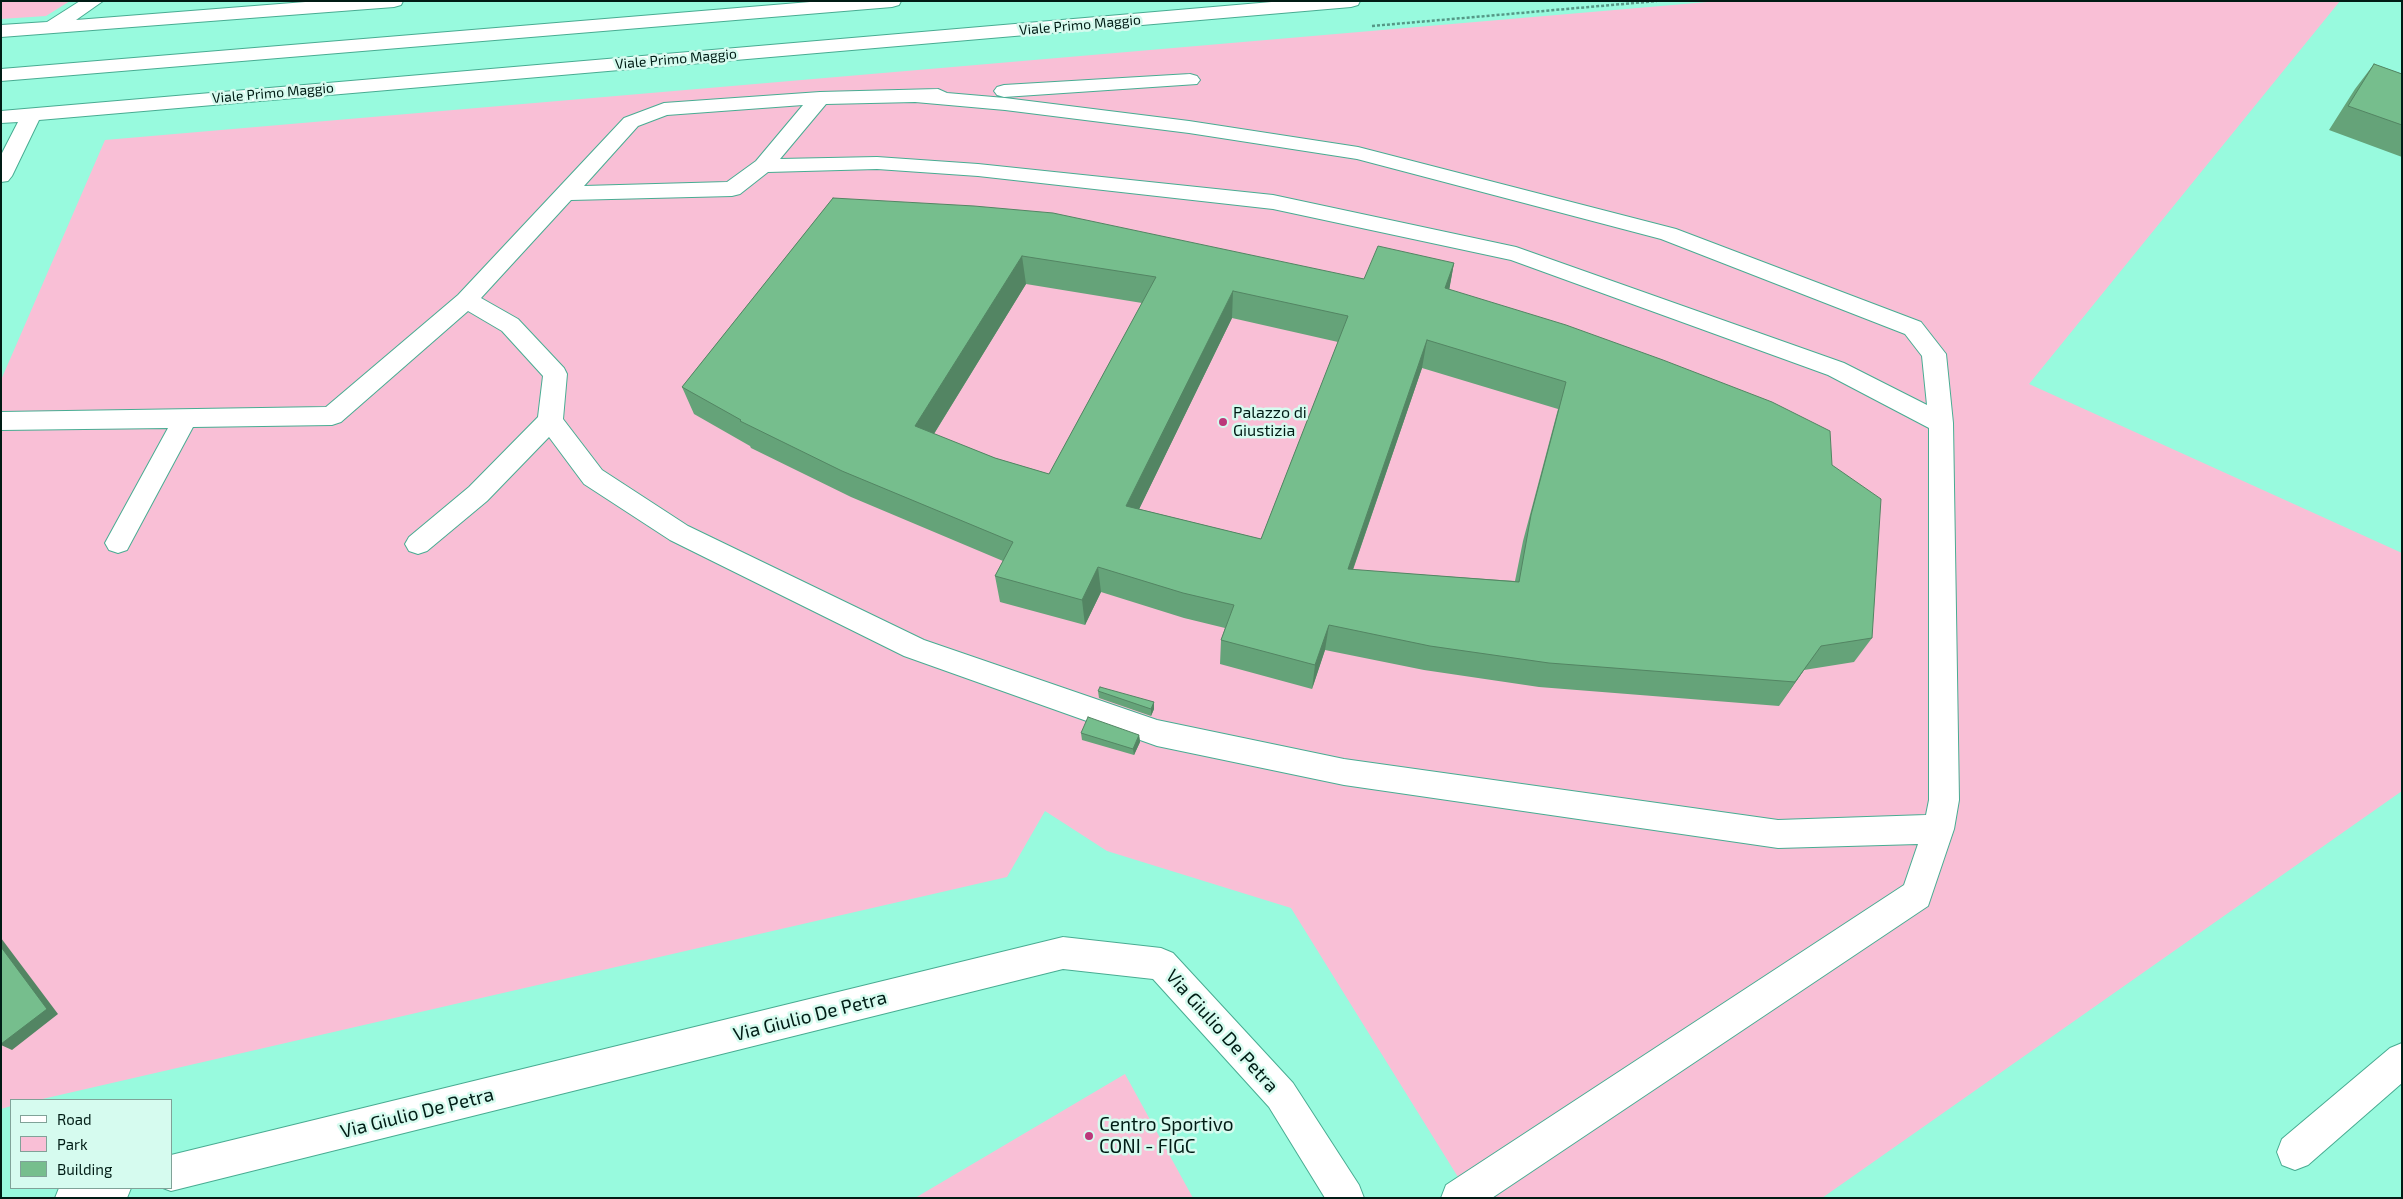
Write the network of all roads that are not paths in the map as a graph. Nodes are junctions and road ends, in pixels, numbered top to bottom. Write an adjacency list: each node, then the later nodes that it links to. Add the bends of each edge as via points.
1 (94, 1): 7 (street)
2 (154, 1): 6 (street)
3 (394, 1): 6 (street)
4 (892, 1): 9 (street)
5 (1351, 1): 13 (street, Viale Primo Maggio)
6 (119, 22): 7 (street)
7 (48, 28): 8 (street)
8 (1, 31)
9 (1, 75)
10 (1190, 80): 11 (street)
11 (922, 96): 12 (street); 21 (street, via 1189,127 1358,153 1668,234 1913,328 1934,354)
12 (820, 98): 15 (street); 17 (street, via 664,109 631,122)
13 (32, 114): 14 (street, Viale Primo Maggio); 16 (street)
14 (1, 117)
15 (763, 166): 17 (street, via 732,189); 21 (street, via 877,163 978,170 1243,198 1516,254 1836,369)
16 (1, 176)
17 (563, 193): 18 (street)
18 (466, 300): 19 (street, via 332,416); 20 (street, via 510,325 555,374)
19 (184, 420): 22 (street); 23 (street)
20 (550, 420): 24 (street, via 478,494); 25 (street, via 594,477 679,533 914,648 1157,733 1344,772 1778,834)
21 (1941, 422): 25 (street, via 1944,800)
22 (5, 429)
23 (118, 543)
24 (418, 544)
25 (1939, 829): 32 (street, via 1918,895)
26 (2402, 1060): 27 (street)
27 (2295, 1152)
28 (172, 1174): 31 (street, Via Giulio De Petra, via 1063,953 1161,964 1281,1095)
29 (109, 1189): 30 (street)
30 (73, 1198)
31 (1346, 1198)
32 (1459, 1198)

